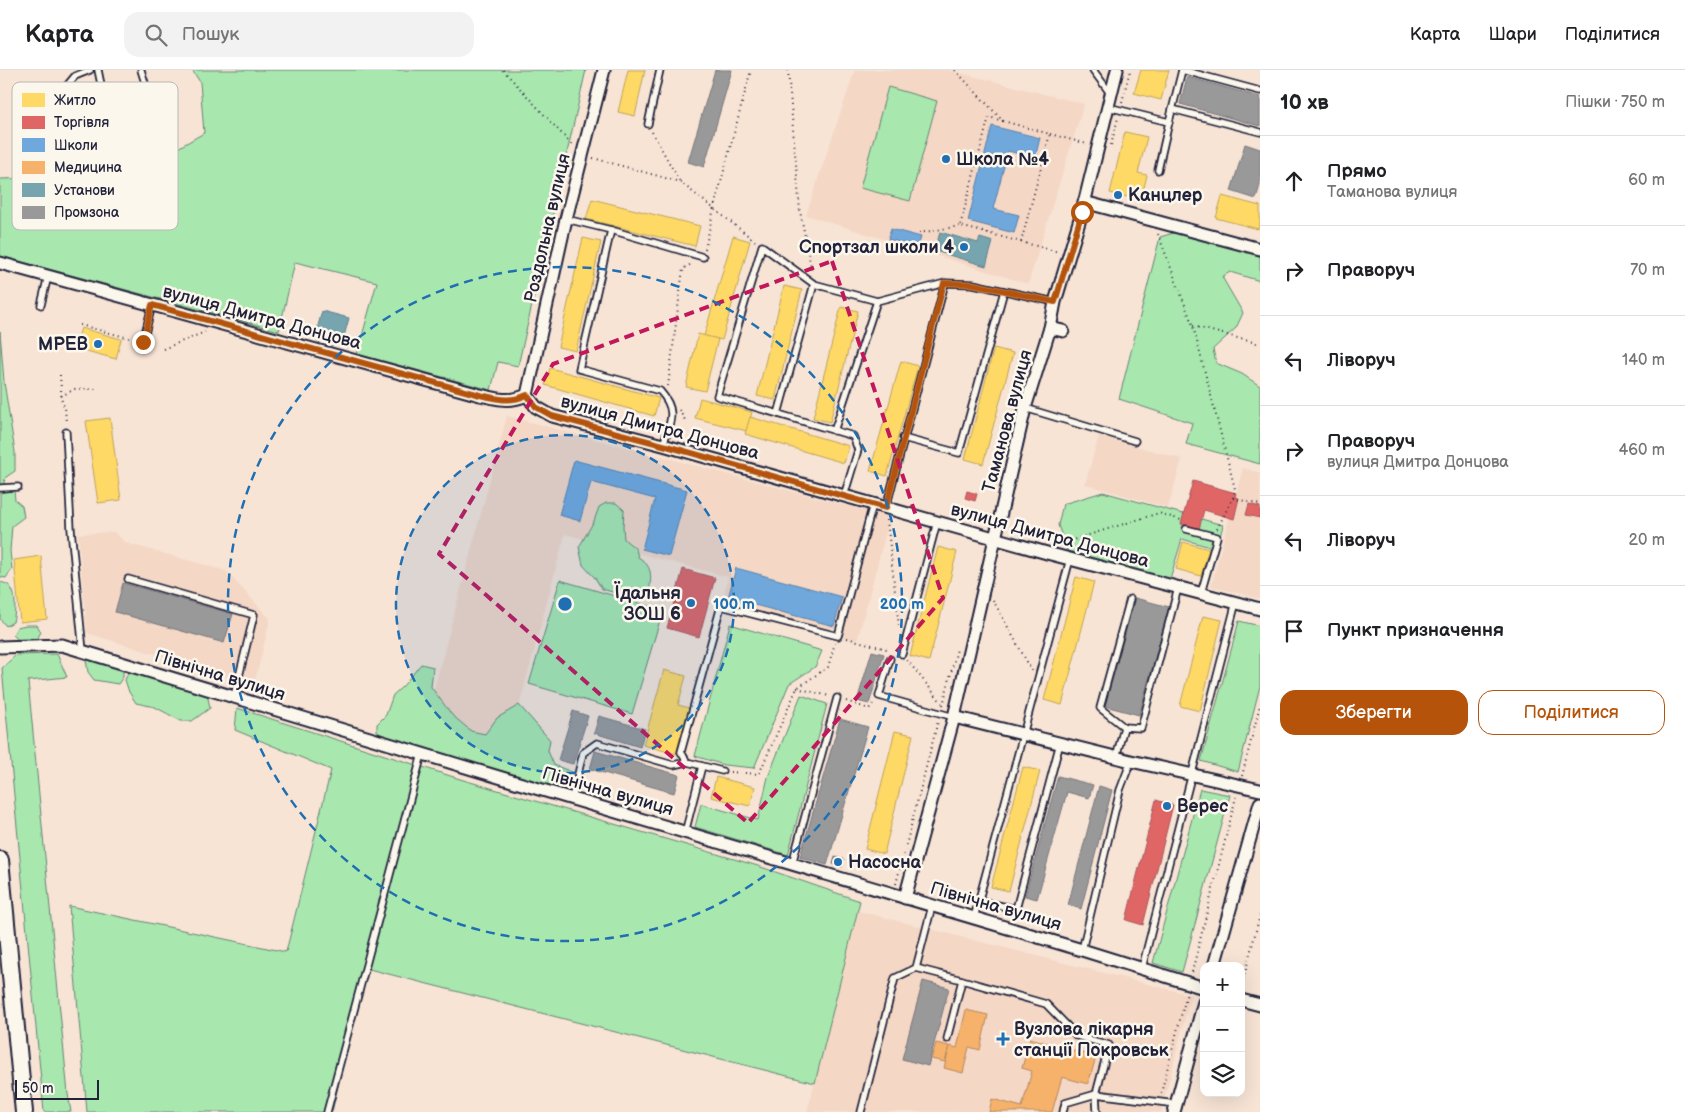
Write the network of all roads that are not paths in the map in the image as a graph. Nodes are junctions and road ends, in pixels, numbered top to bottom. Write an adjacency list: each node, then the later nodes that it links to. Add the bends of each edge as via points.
1 (90, 70): 7 (lane)
2 (604, 70): 16 (street, Роздольна вулиця)
3 (660, 70): 12 (lane)
4 (1093, 70): 9 (lane)
5 (1117, 70): 9 (street, Таманова вулиця)
6 (1182, 70): 8 (lane); 10 (lane)
7 (71, 82)
8 (1260, 91)
9 (1110, 101): 11 (lane, via 1120,110); 15 (street, Таманова вулиця)
10 (1172, 109): 11 (lane); 13 (lane)
11 (1169, 122): 14 (lane)
12 (648, 124)
13 (1260, 132)
14 (1158, 170)
15 (1084, 202): 18 (street); 26 (street, Таманова вулиця)
16 (566, 220): 17 (lane); 32 (street, Роздольна вулиця)
17 (611, 230): 19 (lane); 39 (lane, via 579,369 660,391 668,400 672,414)
18 (1260, 249)
19 (704, 257)
20 (0, 263): 21 (street, вулиця Дмитра Донцова)
21 (48, 276): 27 (lane); 28 (street, вулиця Дмитра Донцова)
22 (944, 283): 24 (lane, via 973,284); 25 (lane); 37 (lane)
23 (814, 284): 25 (lane); 34 (lane); 34 (lane, via 762,246 717,396)
24 (1004, 291): 26 (lane); 37 (lane, via 959,453)
25 (877, 300): 35 (lane)
26 (1055, 302): 29 (street, Таманова вулиця)
27 (41, 305)
28 (152, 305): 31 (lane); 32 (street, вулиця Дмитра Донцова, via 480,395 503,400)
29 (1050, 328): 30 (street); 33 (street, Таманова вулиця)
30 (1063, 332)
31 (143, 342)
32 (527, 395): 39 (street, вулиця Дмитра Донцова, via 536,407 552,416)
33 (1025, 408): 38 (lane); 47 (street, Таманова вулиця)
34 (778, 414): 35 (lane)
35 (834, 431): 42 (lane, via 853,436 858,450)
36 (66, 432): 56 (lane, via 71,529)
37 (903, 438): 44 (lane)
38 (1135, 441)
39 (663, 445): 42 (street, вулиця Дмитра Донцова)
40 (18, 487): 41 (lane)
41 (0, 488)
42 (844, 496): 43 (street, вулиця Дмитра Донцова)
43 (873, 504): 44 (street, вулиця Дмитра Донцова); 68 (lane, via 838,636 720,606 681,752)
44 (886, 508): 45 (street, вулиця Дмитра Донцова)
45 (937, 522): 47 (street, вулиця Дмитра Донцова); 57 (lane)
46 (1186, 529): 51 (lane, via 1217,537)
47 (994, 539): 48 (street, вулиця Дмитра Донцова); 61 (street, Таманова вулиця)
48 (1070, 559): 50 (street, вулиця Дмитра Донцова); 63 (lane)
49 (128, 579): 59 (lane, via 254,615)
50 (1178, 588): 51 (street, вулиця Дмитра Донцова); 62 (lane, via 1141,728)
51 (1201, 593): 53 (street, вулиця Дмитра Донцова)
52 (1130, 599): 62 (lane, via 1100,708)
53 (1236, 602): 54 (street, вулиця Дмитра Донцова); 71 (lane)
54 (1260, 609)
55 (0, 647): 56 (street, Північна вулиця, via 62,645)
56 (83, 651): 59 (street, Північна вулиця)
57 (902, 654)
58 (890, 659): 61 (lane, via 879,696)
59 (234, 697): 65 (street, Північна вулиця)
60 (837, 698): 77 (lane)
61 (954, 717): 63 (street); 78 (street, Таманова вулиця)
62 (1124, 727): 66 (lane)
63 (1022, 734): 64 (street); 79 (lane)
64 (1060, 743): 66 (street); 79 (lane, via 1016,909)
65 (422, 754): 73 (street, Північна вулиця); 95 (lane)
66 (1116, 758): 67 (street)
67 (1131, 761): 71 (street); 82 (lane, via 1120,790)
68 (687, 762): 69 (lane); 73 (lane, via 673,765 597,743 583,753)
69 (702, 766): 70 (lane); 75 (lane)
70 (722, 771)
71 (1192, 776): 72 (street); 85 (lane)
72 (1260, 790)
73 (572, 799): 75 (street, Північна вулиця)
74 (1260, 803): 83 (street)
75 (685, 832): 77 (street, Північна вулиця)
76 (0, 860): 94 (main road)
77 (792, 864): 78 (street, Північна вулиця)
78 (905, 898): 80 (street, Північна вулиця)
79 (978, 901): 81 (lane)
80 (932, 906): 81 (street, Північна вулиця); 84 (lane)
81 (974, 918): 82 (street, Північна вулиця)
82 (1082, 950): 85 (street, Північна вулиця)
83 (1215, 962)
84 (916, 968): 86 (lane); 96 (lane, via 895,978)
85 (1142, 968): 87 (street, Північна вулиця)
86 (962, 980): 91 (lane); 92 (lane, via 1046,1004 1077,1036 1109,1045)
87 (1200, 987)
88 (1245, 1001): 89 (street)
89 (1260, 1006)
90 (1203, 1007): 93 (street)
91 (947, 1039)
92 (1096, 1094): 93 (lane, via 1158,1102); 97 (lane, via 1065,1103); 98 (lane)
93 (1175, 1108)
94 (24, 1112)
95 (327, 1112)
96 (861, 1112)
97 (1063, 1112)
98 (1096, 1112)

